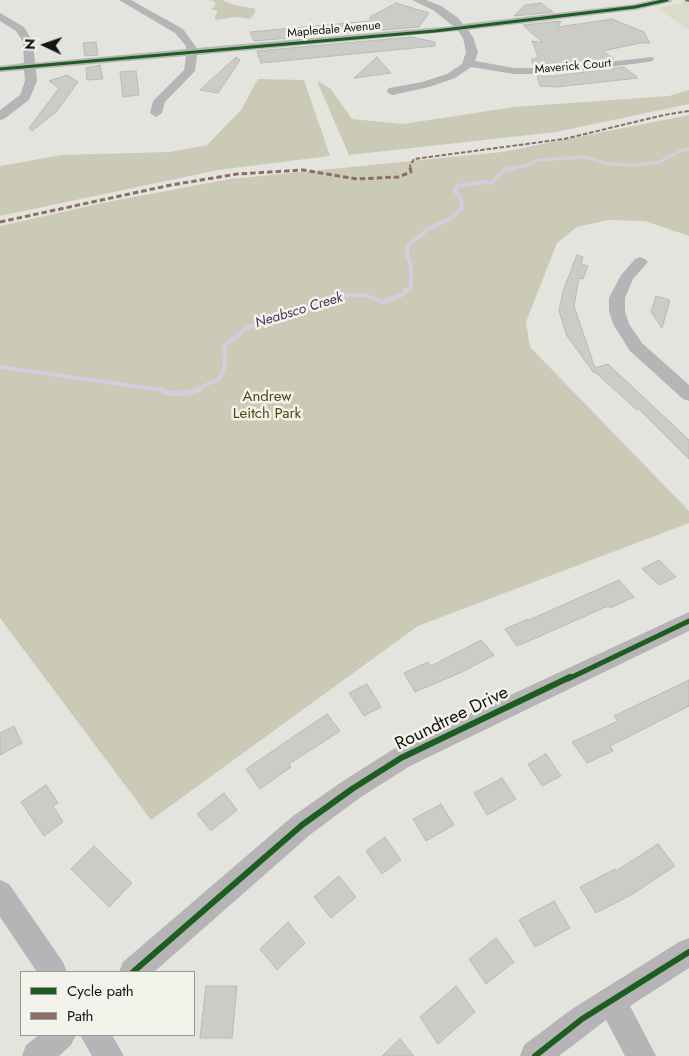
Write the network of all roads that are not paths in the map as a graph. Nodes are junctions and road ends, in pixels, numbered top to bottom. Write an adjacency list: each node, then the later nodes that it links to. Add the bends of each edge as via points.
1 (124, 0): 8 (street, via 179,31 188,40)
2 (417, 0): 7 (street, via 445,13)
3 (591, 0): 5 (street)
4 (668, 0): 5 (street, Mapledale Avenue)
5 (604, 11): 7 (street, Mapledale Avenue)
6 (0, 16): 11 (street, via 25,36 30,48)
7 (460, 29): 8 (street, Mapledale Avenue); 10 (street, via 468,37 472,52)
8 (192, 52): 11 (street, Mapledale Avenue); 14 (street, via 189,71 159,101)
9 (648, 58): 10 (street, Maverick Court, via 539,72)
10 (468, 63): 13 (street, via 459,72 439,81)
11 (30, 67): 12 (street, Mapledale Avenue); 15 (street, via 31,84 27,93)
12 (0, 69)
13 (393, 91)
14 (156, 113)
15 (0, 116)
16 (640, 262): 17 (street, via 618,293 616,304 621,324 636,347)
17 (689, 395)
18 (689, 621): 22 (street, Roundtree Drive, via 402,758 352,788 302,825)
19 (0, 893): 21 (street)
20 (689, 952): 23 (street)
21 (52, 971)
22 (134, 971)
23 (611, 1000): 28 (street); 29 (street)
24 (61, 1036): 26 (street)
25 (96, 1036): 27 (street)
26 (37, 1056)
27 (109, 1056)
28 (535, 1056)
29 (641, 1056)

